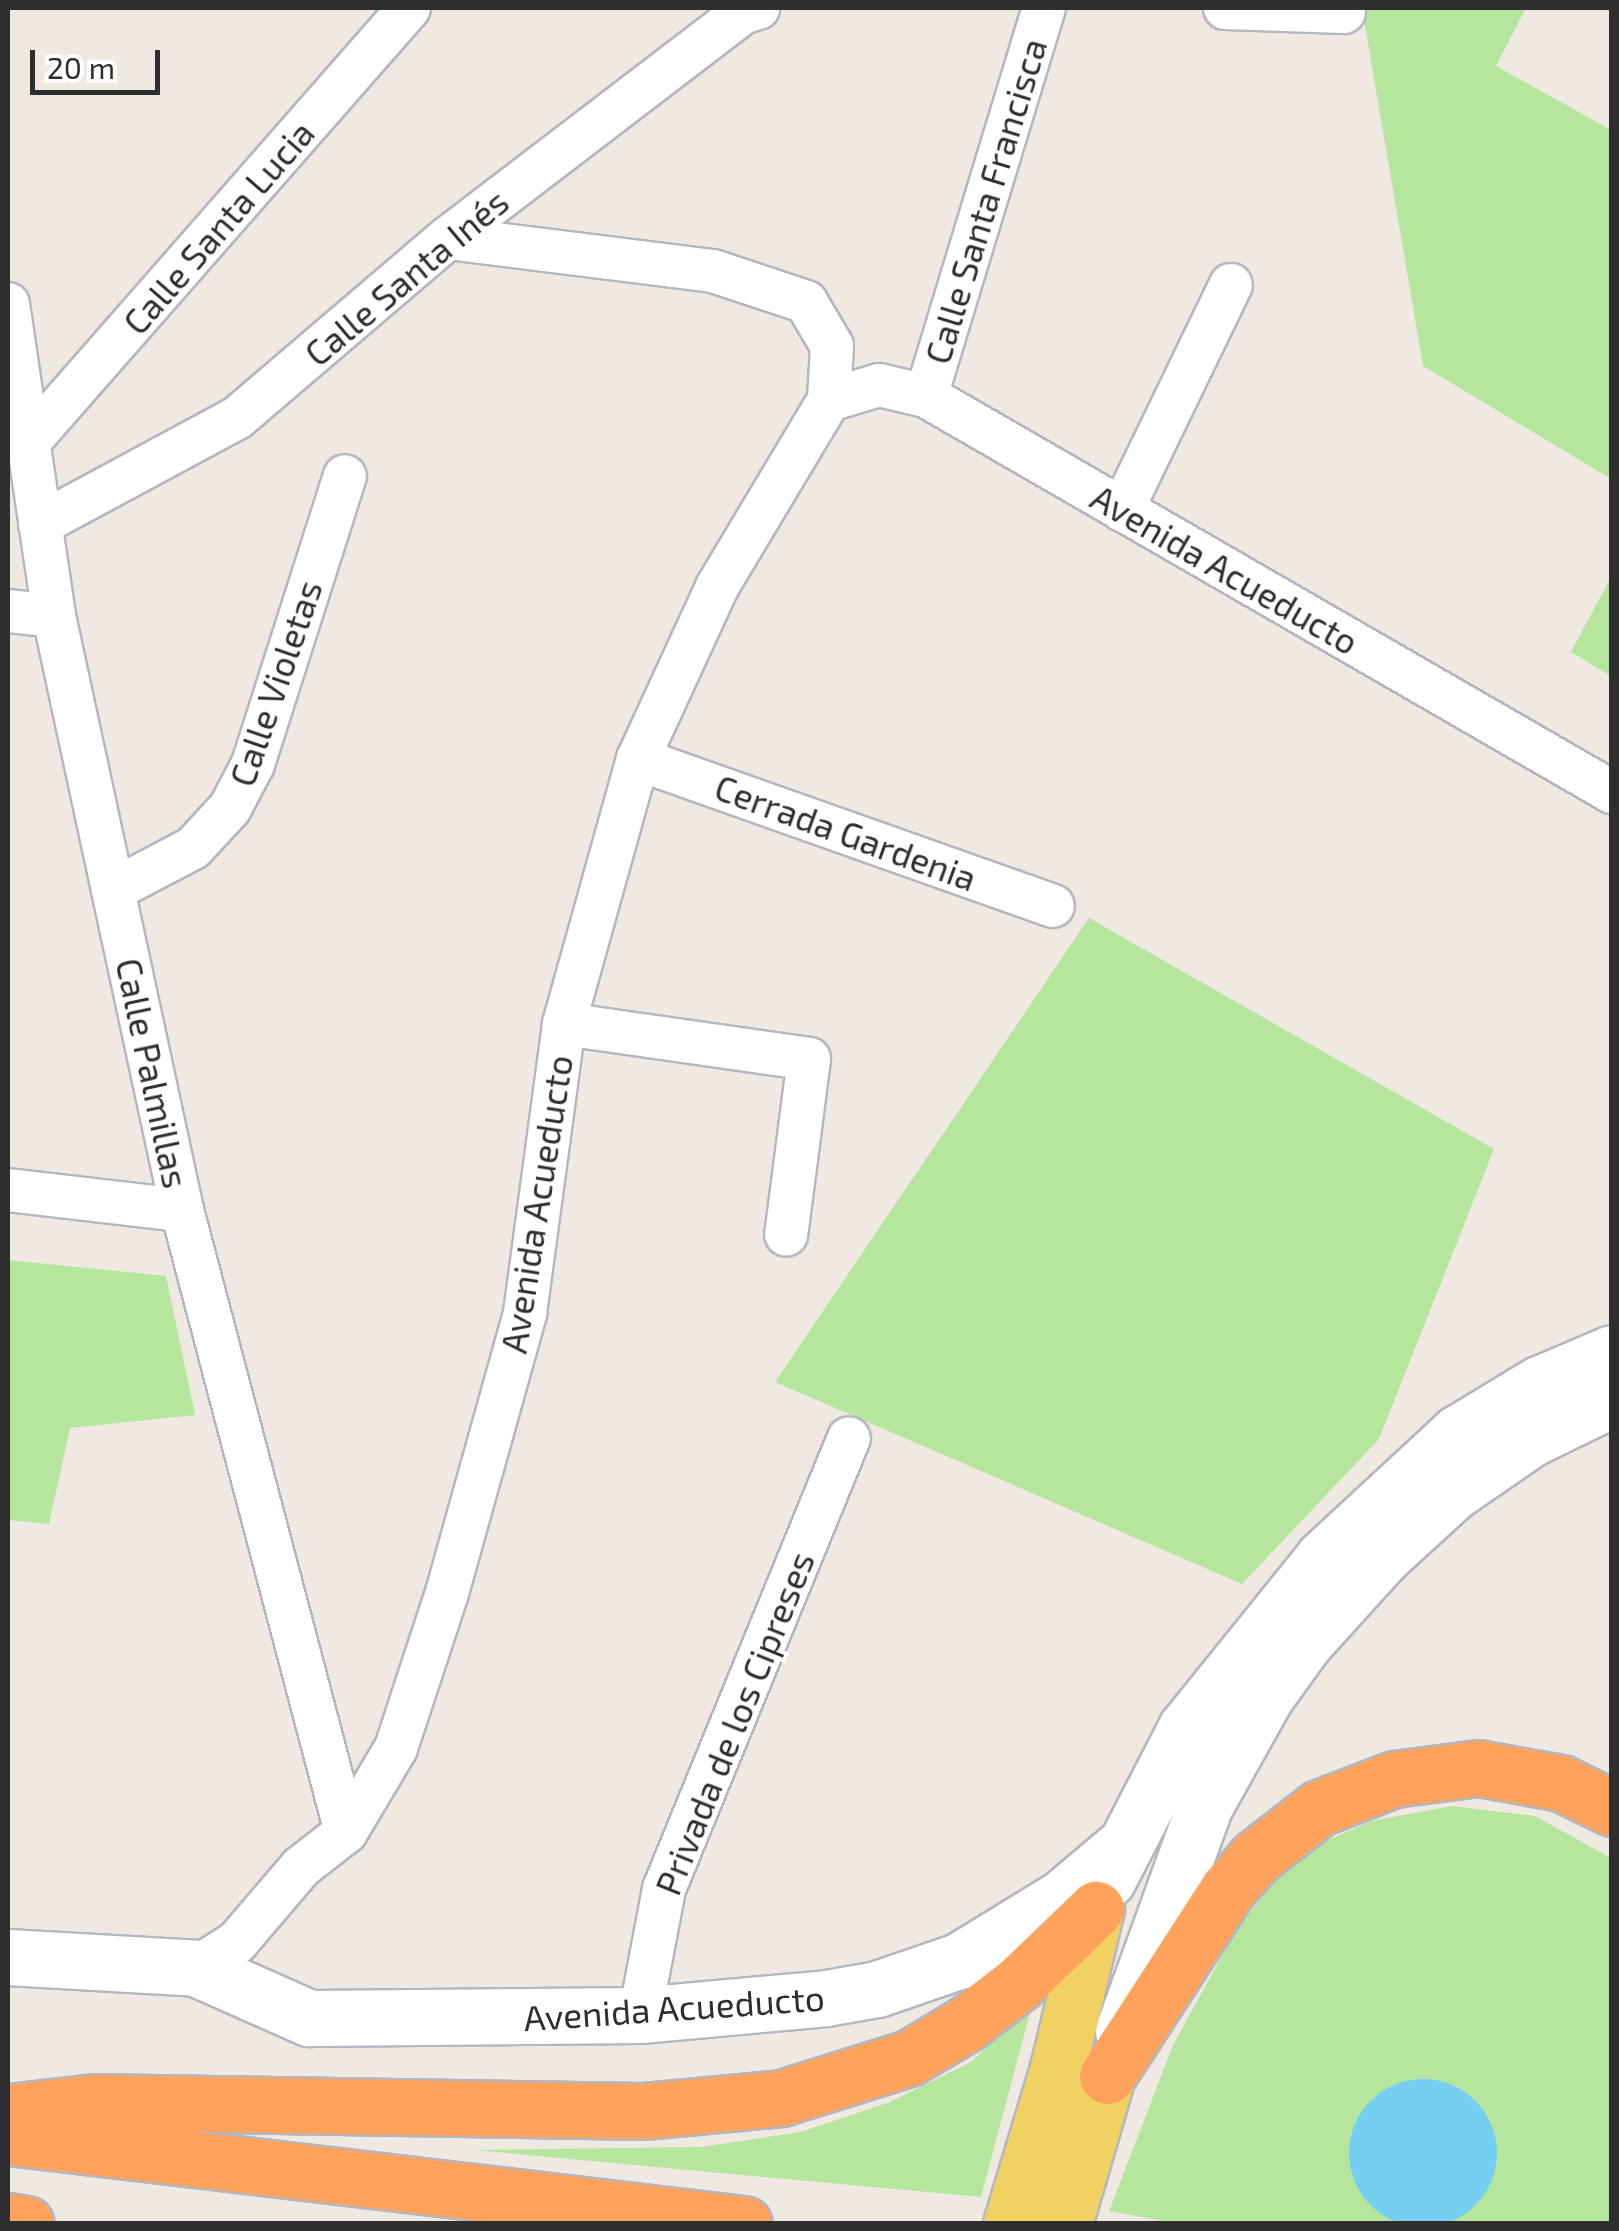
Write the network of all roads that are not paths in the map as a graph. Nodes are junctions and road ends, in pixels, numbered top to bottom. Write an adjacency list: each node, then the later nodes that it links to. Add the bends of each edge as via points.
1 (410, 8): 11 (street, Calle Santa Lucia)
2 (758, 8): 6 (street, Calle Santa Inés, via 742,13)
3 (1044, 8): 9 (street, Calle Santa Francisca)
4 (1225, 8): 5 (street)
5 (1344, 12)
6 (448, 238): 10 (street, Avenida Acueducto, via 713,271 806,302 832,346); 14 (street, Calle Santa Inés, via 237,418)
7 (1231, 285): 13 (street)
8 (8, 304): 11 (street, Calle Palmillas)
9 (926, 396): 10 (street, Avenida Acueducto, via 879,385); 13 (street, Avenida Acueducto)
10 (829, 400): 17 (street, Avenida Acueducto, via 717,587)
11 (26, 444): 14 (street, Calle Palmillas)
12 (345, 476): 19 (street, Calle Violetas, via 253,764 230,808 193,848)
13 (1122, 510): 18 (street, Avenida Acueducto)
14 (40, 524): 16 (street, Calle Palmillas)
15 (8, 611): 16 (street)
16 (54, 616): 19 (street, Calle Palmillas)
17 (638, 758): 20 (street, Cerrada Gardenia); 21 (street, Avenida Acueducto)
18 (1612, 792)
19 (113, 890): 23 (street, Calle Palmillas)
20 (1054, 906)
21 (564, 1024): 24 (street, via 809,1059); 29 (street, Avenida Acueducto, via 520,1332 396,1748)
22 (8, 1190): 23 (street)
23 (182, 1210): 29 (street, Calle Palmillas)
24 (786, 1235)
25 (1612, 1353): 30 (main road, via 1539,1384 1458,1433 1323,1558 1186,1728)
26 (1612, 1400): 35 (main road, via 1530,1439 1453,1492 1305,1642 1266,1696 1205,1805)
27 (849, 1438): 34 (street, Privada de los Cipreses, via 664,1889)
28 (1612, 1808): 35 (highway, via 1560,1783 1478,1768 1394,1779 1319,1808 1276,1839 1228,1890)
29 (346, 1832): 33 (street, Avenida Acueducto, via 301,1867 237,1942)
30 (1121, 1848): 31 (main road); 34 (main road, Avenida Acueducto, via 1012,1932 919,1976 826,1998)
31 (1096, 1909): 36 (highway, via 1020,1984 910,2058 781,2098 659,2111 94,2102); 41 (main road)
32 (8, 1956): 33 (main road, Avenida Acueducto)
33 (196, 1968): 34 (main road, Avenida Acueducto, via 310,2018 427,2022)
34 (640, 2015)
35 (1107, 2076): 42 (main road)
36 (8, 2112)
37 (8, 2137): 40 (highway)
38 (8, 2221): 39 (highway)
39 (26, 2224)
40 (744, 2224)
41 (1011, 2224)
42 (1064, 2224)

